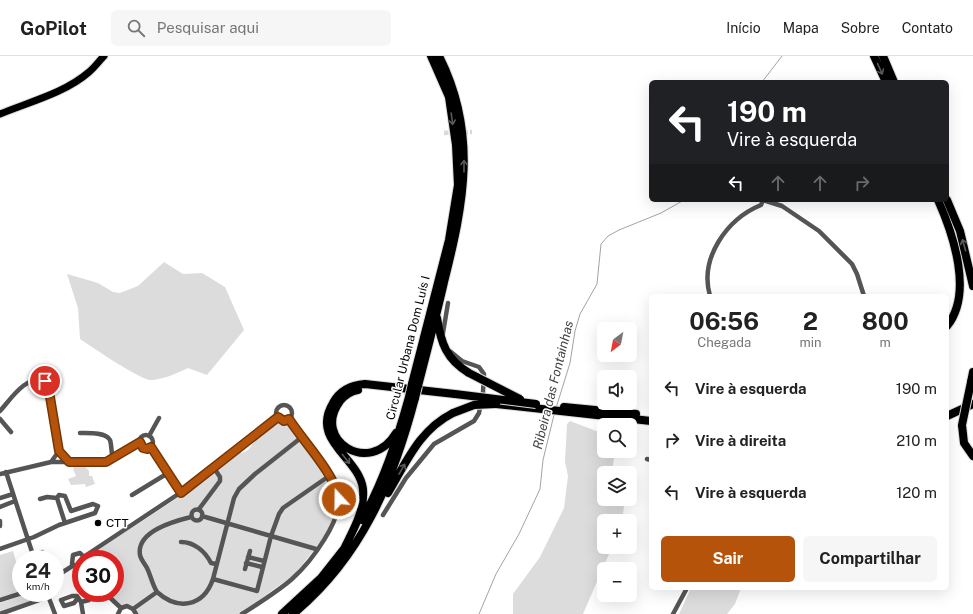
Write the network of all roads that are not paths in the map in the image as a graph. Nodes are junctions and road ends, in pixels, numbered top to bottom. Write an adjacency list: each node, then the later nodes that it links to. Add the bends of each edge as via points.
1 (104, 56): 7 (main road, via 90,71 68,86)
2 (437, 56): 17 (highway, Circular Urbana Dom Luís I, one-way to 2, via 460,212 464,172 460,119 454,93); 20 (highway, Circular Urbana Dom Luís I, one-way to 20, via 449,97 456,145 458,185 449,240)
3 (874, 56): 5 (highway, one-way to 5)
4 (883, 56): 6 (highway)
5 (885, 80)
6 (893, 80)
7 (0, 114)
8 (762, 202): 14 (street, via 735,220 712,254 708,271)
9 (769, 202): 15 (street, via 782,206 819,231 852,264)
10 (939, 202): 12 (highway)
11 (948, 202): 12 (highway)
12 (956, 232): 13 (highway, one-way to 12); 18 (highway, via 965,286 959,311)
13 (973, 286)
14 (709, 294)
15 (863, 294)
16 (448, 303): 60 (street, via 443,331 446,344 452,354 462,361 480,367 484,374 479,413 474,421 434,444 422,456)
17 (436, 313): 20 (highway, Circular Urbana Dom Luís I); 24 (highway, bridge, via 443,348 456,364 511,396)
18 (949, 324)
19 (973, 372): 42 (highway, bridge, via 962,425 964,443)
20 (415, 385): 22 (highway, Circular Urbana Dom Luís I, bridge)
21 (454, 396): 23 (highway, bridge); 24 (highway, bridge); 33 (highway, via 379,389 353,391 343,397 337,406 332,424 336,437 342,444 355,452 368,454 379,451 389,444); 73 (highway, one-way to 73, via 365,384 345,389 336,397 330,407 328,429 332,441 358,474 363,487 362,511)
22 (412, 397): 33 (highway, Circular Urbana Dom Luís I); 67 (highway, Circular Urbana Dom Luís I, via 396,461)
23 (496, 404): 34 (highway); 67 (highway, one-way to 23, bridge, via 422,437 438,421 474,405)
24 (536, 404): 28 (highway)
25 (973, 404): 27 (highway)
26 (0, 411): 41 (street, via 26,383 35,380 46,381)
27 (949, 415)
28 (649, 416)
29 (278, 417): 32 (street, via 284,421); 32 (street, via 277,409 285,406 291,410 292,416); 46 (street)
30 (159, 418): 37 (street)
31 (0, 419): 35 (street)
32 (289, 419): 38 (street)
33 (403, 420): 73 (highway, Circular Urbana Dom Luís I, via 379,487)
34 (649, 421)
35 (11, 432)
36 (80, 432): 43 (street, via 108,437)
37 (149, 436): 39 (street, via 143,436); 40 (street, via 153,440)
38 (302, 437): 50 (street); 65 (street, via 240,487 234,498)
39 (140, 442): 40 (street, via 143,448); 43 (street)
40 (151, 447): 48 (street)
41 (59, 451): 44 (street); 45 (street)
42 (973, 456)
43 (113, 459): 45 (street, via 105,462)
44 (51, 462): 45 (street); 47 (street)
45 (69, 462)
46 (214, 468): 51 (street); 59 (street, via 220,481)
47 (6, 472): 49 (street); 52 (street)
48 (168, 473): 51 (street); 53 (street)
49 (0, 474)
50 (329, 476): 68 (street, via 283,508); 72 (street, via 338,493 339,508 334,524)
51 (181, 493): 75 (street)
52 (13, 494): 54 (street); 57 (street)
53 (132, 495)
54 (0, 498)
55 (56, 498): 56 (street); 64 (street); 64 (street, via 60,494 64,496 70,511 93,504 98,507 95,513)
56 (40, 499)
57 (16, 501): 58 (street); 69 (street)
58 (0, 507)
59 (199, 509): 61 (street); 62 (street, via 193,511)
60 (383, 515)
61 (202, 516): 62 (street, via 198,520); 65 (street)
62 (191, 517): 86 (street, via 163,526 142,544 140,557)
63 (0, 521): 66 (street)
64 (65, 523): 69 (street)
65 (228, 523): 68 (street); 80 (street)
66 (0, 526)
67 (368, 526): 102 (highway, Circular Urbana Dom Luís I, via 327,582)
68 (271, 536): 72 (street); 78 (street)
69 (28, 539): 71 (street); 74 (street)
70 (181, 542): 80 (street, via 196,546 211,563)
71 (0, 549)
72 (316, 549): 88 (street, via 295,576)
73 (344, 549): 101 (highway, Circular Urbana Dom Luís I, via 322,578)
74 (31, 550)
75 (96, 550)
76 (250, 551): 77 (street)
77 (248, 557): 78 (street); 79 (street)
78 (264, 561): 81 (street)
79 (246, 563): 81 (street); 82 (street)
80 (216, 564): 83 (street)
81 (262, 567): 85 (street)
82 (245, 569)
83 (213, 579): 85 (street); 86 (street, via 206,592 188,604 170,602)
84 (686, 590): 103 (street)
85 (257, 591): 88 (street)
86 (157, 592): 95 (street)
87 (12, 596): 89 (street)
88 (264, 599): 100 (street)
89 (0, 600)
90 (30, 602): 96 (street)
91 (50, 602): 97 (street)
92 (80, 602): 98 (street)
93 (115, 602): 94 (street)
94 (121, 608): 95 (street, via 127,606); 99 (street)
95 (135, 612)
96 (0, 614)
97 (54, 614)
98 (83, 614)
99 (118, 614)
100 (242, 614)
101 (282, 614)
102 (293, 614)
103 (673, 614)

